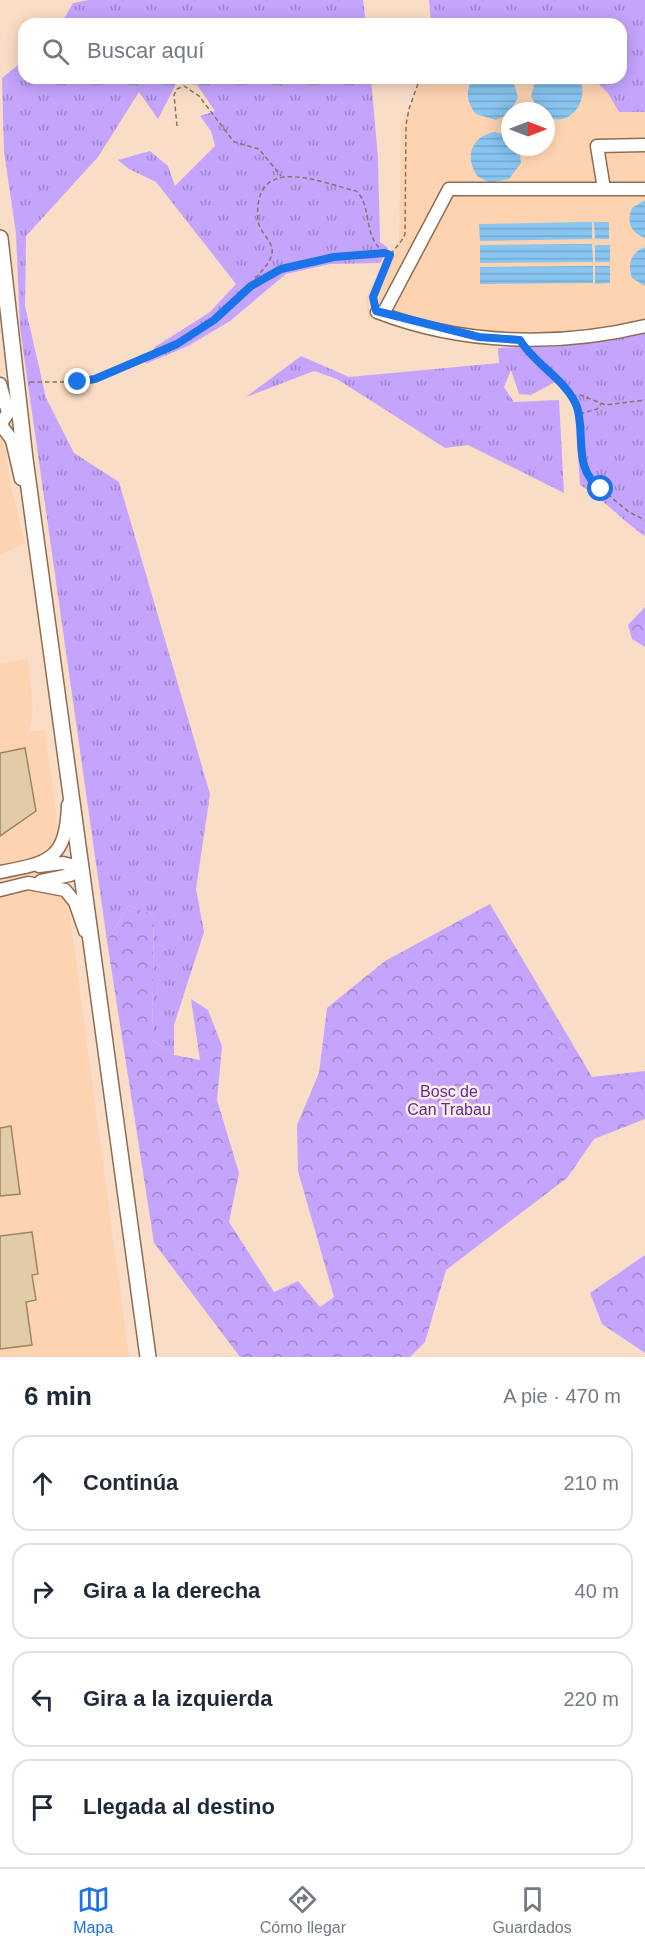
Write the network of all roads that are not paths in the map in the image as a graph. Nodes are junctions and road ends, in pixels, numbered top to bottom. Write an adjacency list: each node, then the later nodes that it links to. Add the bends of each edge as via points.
1 (645, 145): 2 (street, via 597,146)
2 (604, 189): 3 (street); 5 (street, via 450,189 379,313 479,337 520,340 585,337)
3 (645, 189)
4 (0, 238): 9 (main road)
5 (645, 326)
6 (0, 384): 7 (street)
7 (4, 405): 8 (street, via 7,418)
8 (0, 425): 9 (street, via 12,440)
9 (37, 549): 10 (main road)
10 (69, 774): 11 (street, via 67,827 62,846 50,857); 12 (main road)
11 (26, 867): 12 (street, via 63,863); 13 (street)
12 (82, 868): 14 (street, via 70,875); 16 (main road)
13 (0, 872)
14 (28, 883): 15 (street); 16 (street, via 60,887 70,894)
15 (0, 890)
16 (94, 958): 17 (main road)
17 (147, 1357)

